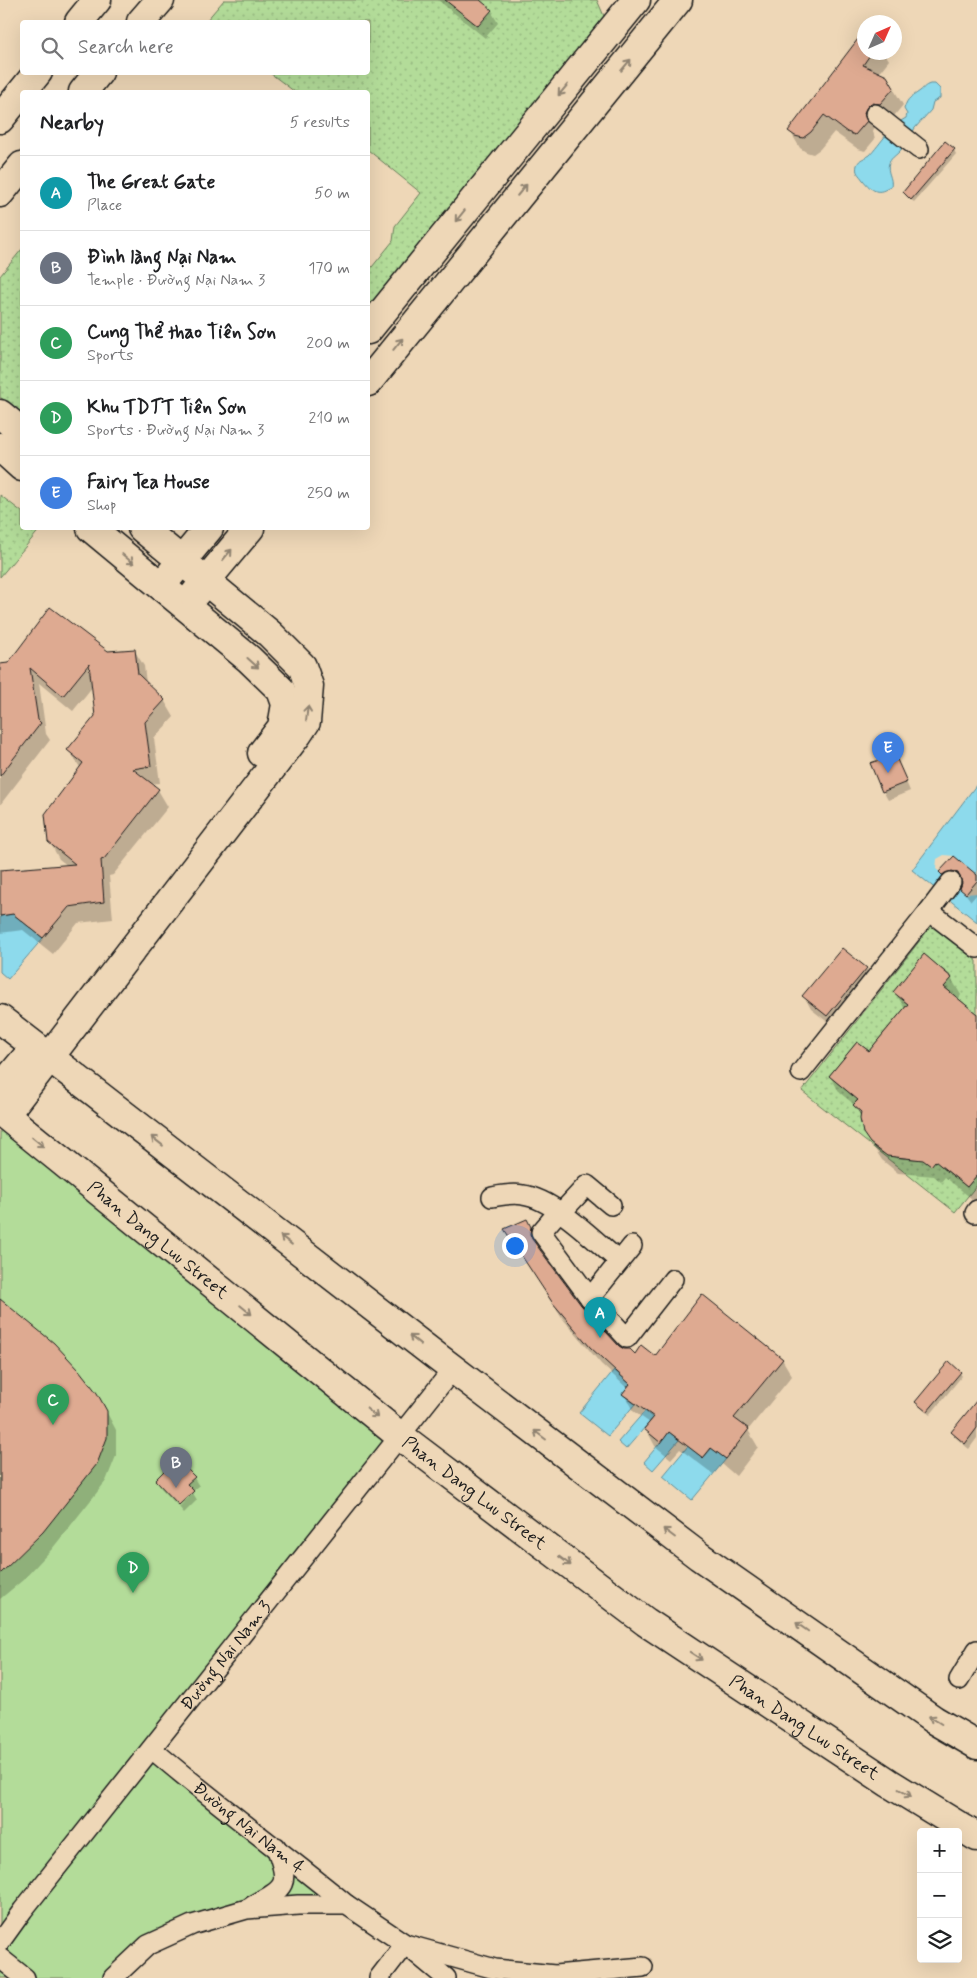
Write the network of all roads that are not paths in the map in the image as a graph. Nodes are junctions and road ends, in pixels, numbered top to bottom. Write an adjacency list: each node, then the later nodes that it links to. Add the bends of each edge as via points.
1 (98, 0): 5 (street)
2 (160, 0): 6 (street)
3 (671, 2): 7 (street)
4 (625, 4): 7 (street); 17 (street, one-way to 17)
5 (81, 20)
6 (143, 20)
7 (653, 33): 19 (street, one-way to 7)
8 (36, 75): 10 (street)
9 (97, 75): 11 (street)
10 (23, 90)
11 (85, 90)
12 (20, 94): 13 (street)
13 (0, 118)
14 (881, 119): 15 (street)
15 (919, 149)
16 (20, 168): 18 (street)
17 (480, 190): 19 (street); 20 (street, one-way to 20)
18 (0, 193)
19 (506, 211): 21 (street, one-way to 19)
20 (370, 328)
21 (370, 380)
22 (0, 414): 23 (street)
23 (20, 430)
24 (0, 447): 25 (street)
25 (20, 465)
26 (93, 530): 32 (street, one-way to 32)
27 (144, 530): 30 (street)
28 (207, 530): 30 (street)
29 (248, 530): 31 (street, one-way to 29)
30 (182, 561): 31 (street); 32 (street)
31 (206, 581): 33 (street); 38 (street, one-way to 31, via 306,722 309,686 302,666 270,634)
32 (161, 586): 33 (street)
33 (185, 606): 38 (street, one-way to 38, via 281,690 286,704 282,727)
34 (952, 882): 35 (street)
35 (929, 911): 36 (street); 39 (street)
36 (977, 948)
37 (0, 1019): 38 (street)
38 (42, 1052): 40 (street); 48 (street, one-way to 38)
39 (801, 1072)
40 (2, 1105): 49 (street, Phan Dang Luu Street, one-way to 49)
41 (492, 1197): 43 (street, via 523,1195 536,1198)
42 (611, 1205): 43 (street, via 587,1185)
43 (560, 1212): 45 (street); 47 (street, via 541,1232)
44 (632, 1246): 45 (street)
45 (619, 1261): 47 (street)
46 (673, 1279): 47 (street, via 627,1338)
47 (590, 1298)
48 (453, 1369): 49 (street, Đường Nại Nam 3); 52 (street, one-way to 48, via 934,1720 699,1556)
49 (400, 1436): 53 (street, Đường Nại Nam 3); 54 (street, Phan Dang Luu Street, one-way to 54, via 646,1622 888,1784)
50 (977, 1650): 51 (street)
51 (959, 1680)
52 (977, 1745)
53 (152, 1749): 55 (street, Đường Nại Nam 4); 58 (street, Đường Nại Nam 3)
54 (977, 1836)
55 (276, 1847): 56 (street, Đường Nại Nam 4); 57 (street, via 285,1871 283,1885)
56 (347, 1904): 57 (street); 59 (street, Đường Nại Nam 4)
57 (247, 1909): 64 (street, via 192,1924 148,1945)
58 (0, 1942)
59 (405, 1944): 62 (street); 65 (street); 66 (street)
60 (0, 1958): 63 (street)
61 (643, 1968): 62 (street, via 555,1975)
62 (491, 1974)
63 (25, 1978)
64 (113, 1978)
65 (378, 1978)
66 (446, 1978)

